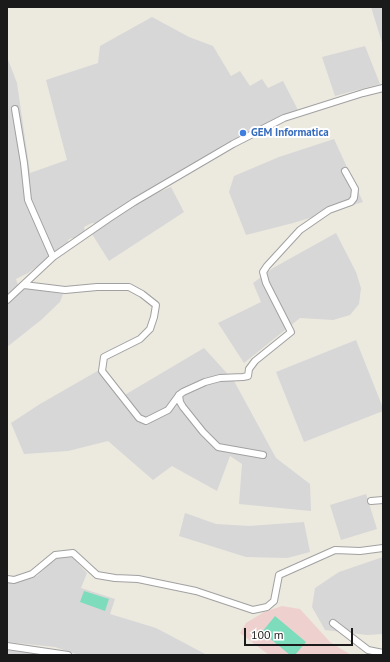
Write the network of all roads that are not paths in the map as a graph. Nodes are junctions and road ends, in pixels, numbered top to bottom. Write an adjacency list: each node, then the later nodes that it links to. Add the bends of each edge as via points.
1 (383, 88): 4 (street, via 284,118 250,134 132,204)
2 (15, 109): 4 (street, via 28,200)
3 (344, 171): 7 (street, via 355,189 352,202 329,210 300,230 263,272 291,332 255,361 248,376 205,382)
4 (53, 258): 5 (street)
5 (24, 285): 6 (street); 7 (street, via 65,290 129,287 142,294 156,305 150,328 140,339 104,357 102,371 139,418 146,421 168,410)
6 (7, 300)
7 (179, 395): 8 (street, via 183,407 218,447)
8 (263, 455)
9 (371, 500): 10 (street)
10 (383, 500)
11 (383, 548): 12 (street, via 360,551 335,550 279,575 274,601 267,607 253,610 196,591 138,579 97,575 73,553 55,555 32,574 14,580)
12 (7, 579)
13 (333, 623): 15 (street, via 368,650)
14 (7, 646): 16 (street)
15 (383, 653)
16 (68, 655)

